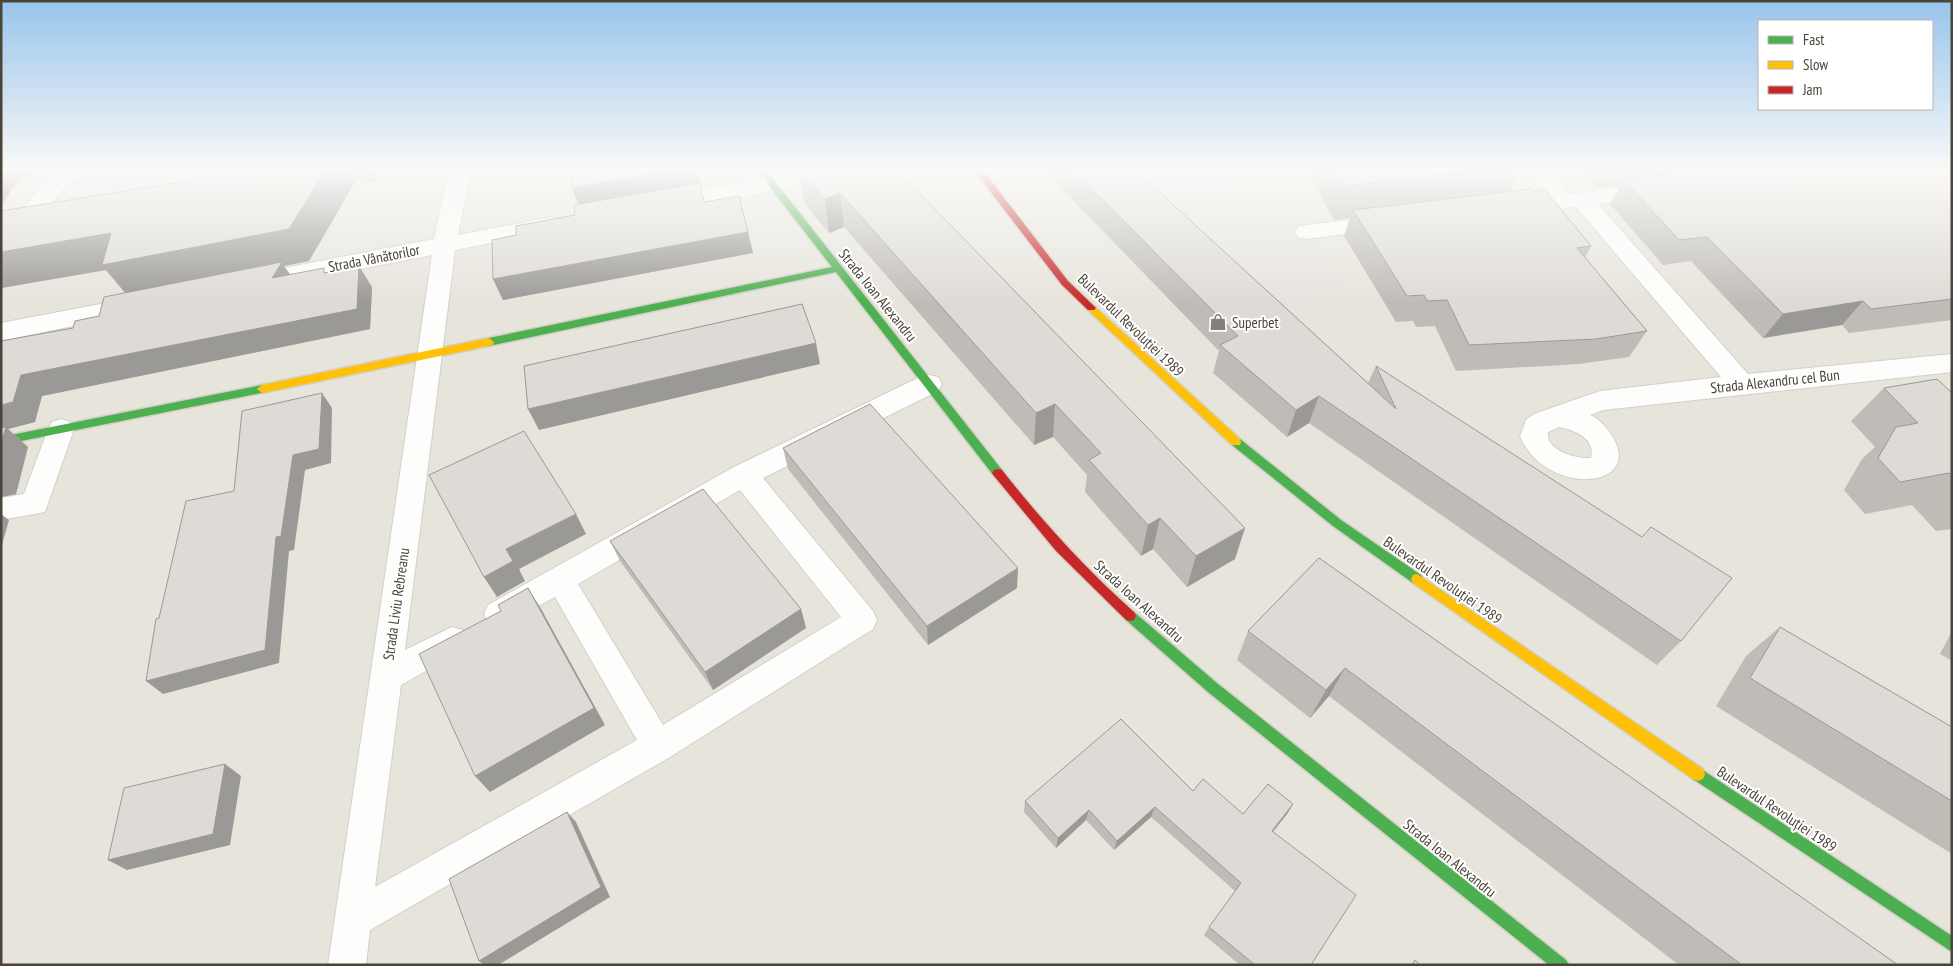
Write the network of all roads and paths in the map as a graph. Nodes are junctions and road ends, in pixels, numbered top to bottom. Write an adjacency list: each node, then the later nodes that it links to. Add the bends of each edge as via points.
1 (30, 214): 7 (street, via 25,220)
2 (450, 214): 10 (street, Strada Liviu Rebreanu)
3 (796, 214): 11 (street, Strada Ioan Alexandru)
4 (1011, 214): 30 (street, Bulevardul Revoluției 1989, via 1065,283 1206,415 1322,512 1424,586)
5 (1586, 214): 18 (street)
6 (1406, 220): 9 (street)
7 (1, 221)
8 (570, 221): 10 (street, Strada Vânătorilor)
9 (1306, 232)
10 (445, 244): 12 (street, Strada Vânătorilor); 15 (street, Strada Liviu Rebreanu)
11 (837, 269): 15 (street); 17 (street, Strada Ioan Alexandru)
12 (233, 286)
13 (156, 301): 14 (street)
14 (1, 332)
15 (430, 355): 21 (street); 27 (street, Strada Liviu Rebreanu)
16 (1952, 363): 18 (street, Strada Alexandru cel Bun)
17 (929, 384): 24 (street); 32 (street, Strada Ioan Alexandru, via 1027,511 1103,592 1213,688)
18 (1742, 384): 19 (street, Strada Alexandru cel Bun)
19 (1600, 402): 20 (street, Strada Alexandru cel Bun); 22 (street)
20 (1559, 417): 22 (street, via 1587,425); 22 (street, via 1540,422 1534,436 1544,454 1563,466 1588,470 1602,463 1607,451)
21 (61, 429): 23 (street); 25 (street, via 35,504)
22 (1597, 432)
23 (1, 441)
24 (744, 475): 26 (street); 28 (street, via 862,620)
25 (1, 509)
26 (560, 580): 27 (street); 28 (street)
27 (386, 677): 29 (street, Strada Liviu Rebreanu)
28 (658, 746): 29 (street)
29 (353, 920): 31 (street, Strada Liviu Rebreanu)
30 (1952, 945)
31 (347, 965)
32 (1561, 965)

